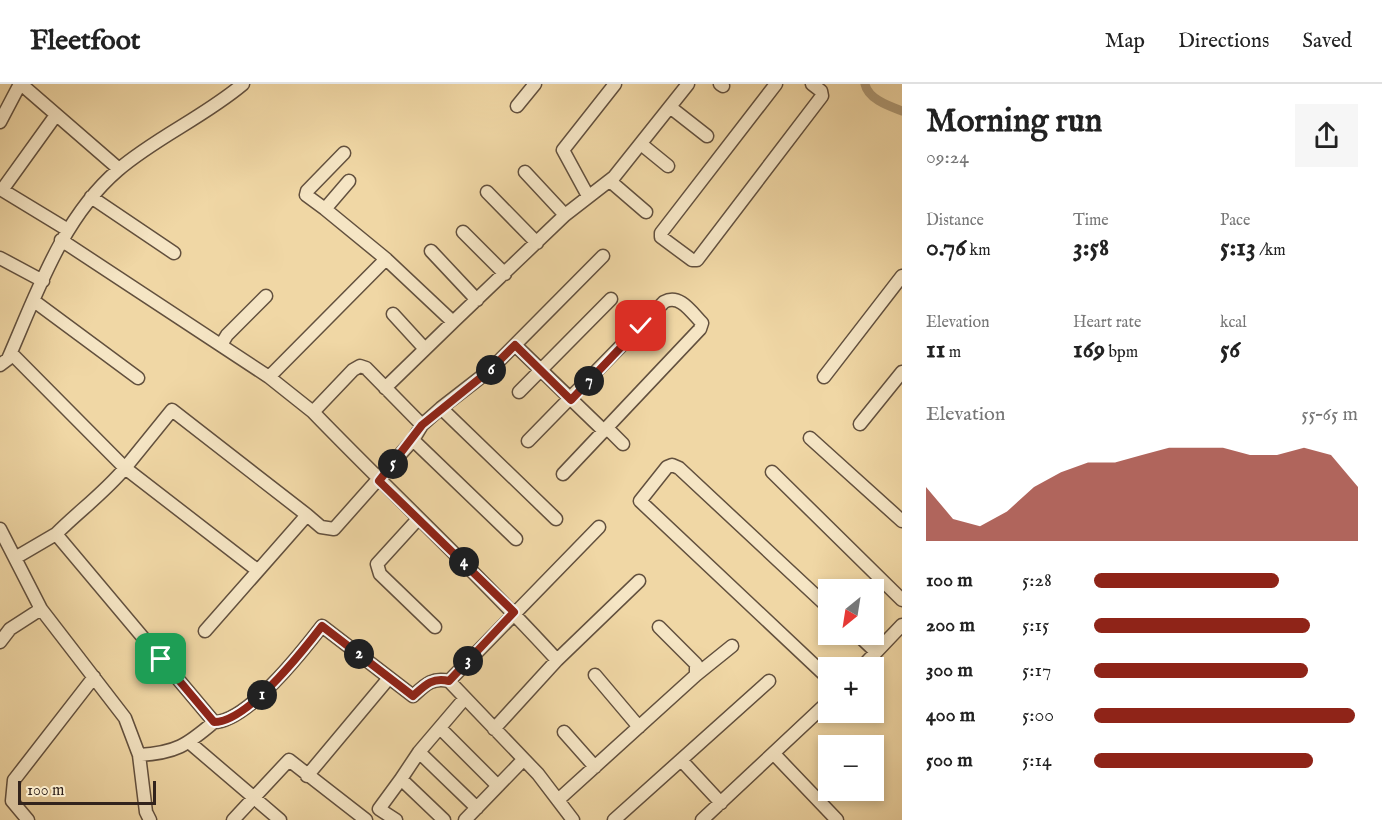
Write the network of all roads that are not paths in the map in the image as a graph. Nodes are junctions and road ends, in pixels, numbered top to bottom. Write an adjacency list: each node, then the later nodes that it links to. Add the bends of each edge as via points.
1 (20, 84): 10 (street); 11 (street)
2 (243, 84): 16 (street, via 218,105)
3 (535, 84): 8 (street)
4 (615, 84): 21 (street, via 563,150)
5 (688, 84): 9 (street)
6 (776, 84): 7 (street, via 661,233 661,237 692,260 697,260 822,96)
7 (812, 84)
8 (517, 106)
9 (670, 107): 12 (street); 13 (street)
10 (56, 115): 16 (street); 27 (street, via 2,189)
11 (0, 122)
12 (707, 136)
13 (641, 144): 15 (street); 19 (street)
14 (344, 153): 23 (street, via 307,191 306,195)
15 (668, 166)
16 (119, 169): 22 (street)
17 (525, 172): 25 (street)
18 (349, 181): 23 (street)
19 (610, 181): 21 (street); 24 (street)
20 (487, 192): 28 (street)
21 (588, 196): 25 (street)
22 (91, 197): 27 (street); 30 (street)
23 (325, 209): 33 (street)
24 (646, 212)
25 (565, 215): 28 (street)
26 (463, 232): 34 (street)
27 (65, 235): 36 (street); 43 (street)
28 (537, 243): 34 (street)
29 (431, 251): 39 (street)
30 (174, 253)
31 (603, 256): 44 (street)
32 (0, 258): 36 (street)
33 (386, 259): 42 (street); 50 (street)
34 (505, 274): 39 (street)
35 (902, 276): 51 (street)
36 (43, 281): 40 (street)
37 (266, 296): 43 (street)
38 (611, 299): 48 (street)
39 (477, 300): 42 (street)
40 (34, 301): 46 (street); 52 (street)
41 (393, 314): 45 (street)
42 (453, 322): 45 (street)
43 (221, 345): 50 (street)
44 (515, 345): 48 (street); 56 (street)
45 (424, 349): 53 (street)
46 (10, 353): 47 (street); 65 (street)
47 (0, 365)
48 (541, 370): 54 (street); 55 (street)
49 (902, 372): 58 (street)
50 (269, 377): 57 (street)
51 (824, 377)
52 (138, 378)
53 (385, 388): 57 (street, via 360,366); 59 (street)
54 (519, 392)
55 (571, 400): 60 (street, via 603,430); 60 (street, via 664,302 671,299 682,303 702,323 698,331); 63 (street)
56 (441, 408): 59 (street); 71 (street)
57 (313, 412): 68 (street)
58 (860, 424)
59 (422, 425): 62 (street)
60 (607, 428): 64 (street); 67 (street)
61 (810, 438): 72 (street)
62 (413, 440): 68 (street); 76 (street)
63 (528, 441)
64 (623, 444)
65 (125, 468): 69 (street, via 172,410); 75 (street); 78 (street)
66 (772, 472): 81 (street)
67 (562, 474)
68 (379, 481): 69 (street, via 334,529 321,527); 70 (street)
69 (307, 515): 78 (street)
70 (418, 519): 83 (street); 85 (street, via 377,564 380,574)
71 (556, 519)
72 (902, 520)
73 (599, 527): 83 (street)
74 (0, 531): 77 (street)
75 (56, 534): 77 (street); 103 (street)
76 (516, 539)
77 (15, 558): 82 (street)
78 (257, 570): 87 (street)
79 (639, 581): 93 (street)
80 (818, 598): 94 (street, via 679,468 667,467 640,501)
81 (902, 600)
82 (41, 609): 88 (street, via 10,629); 97 (street)
83 (514, 612): 93 (street); 99 (street)
84 (902, 625): 91 (street)
85 (435, 627)
86 (659, 627): 96 (street, via 696,664)
87 (204, 632)
88 (0, 642)
89 (869, 645): 91 (street)
90 (732, 646): 96 (street)
91 (876, 652): 92 (street)
92 (871, 657)
93 (557, 660): 106 (street)
94 (818, 669)
95 (595, 675): 104 (street)
96 (696, 675): 104 (street)
97 (94, 677): 111 (street, via 125,718); 123 (street, via 14,780 12,801)
98 (389, 678): 99 (street, via 413,696 437,678); 103 (street, via 322,626 267,691 224,722); 115 (street)
99 (449, 681): 101 (street)
100 (769, 681): 113 (street)
101 (465, 698): 105 (street); 106 (street)
102 (818, 711): 110 (street)
103 (214, 722): 108 (street)
104 (639, 727): 114 (street)
105 (440, 728): 109 (street); 117 (street)
106 (494, 729): 112 (street)
107 (564, 732): 114 (street)
108 (190, 743): 111 (street, via 167,754); 118 (street)
109 (419, 752): 116 (street); 121 (street)
110 (774, 753): 120 (street); 135 (street)
111 (139, 755): 124 (street)
112 (524, 760): 117 (street); 119 (street)
113 (681, 760): 120 (street); 133 (street)
114 (595, 766): 119 (street)
115 (308, 776): 118 (street, via 289,760); 127 (street)
116 (401, 779): 122 (street); 130 (street)
117 (498, 786): 121 (street)
118 (255, 799): 125 (street); 126 (street)
119 (558, 800): 132 (street)
120 (721, 803): 134 (street)
121 (477, 808): 131 (street)
122 (379, 809): 128 (street); 129 (street)
123 (28, 820)
124 (150, 820)
125 (233, 820)
126 (280, 820)
127 (366, 820)
128 (371, 820)
129 (396, 820)
130 (444, 820)
131 (465, 820)
132 (573, 820)
133 (614, 820)
134 (702, 820)
135 (837, 820)

